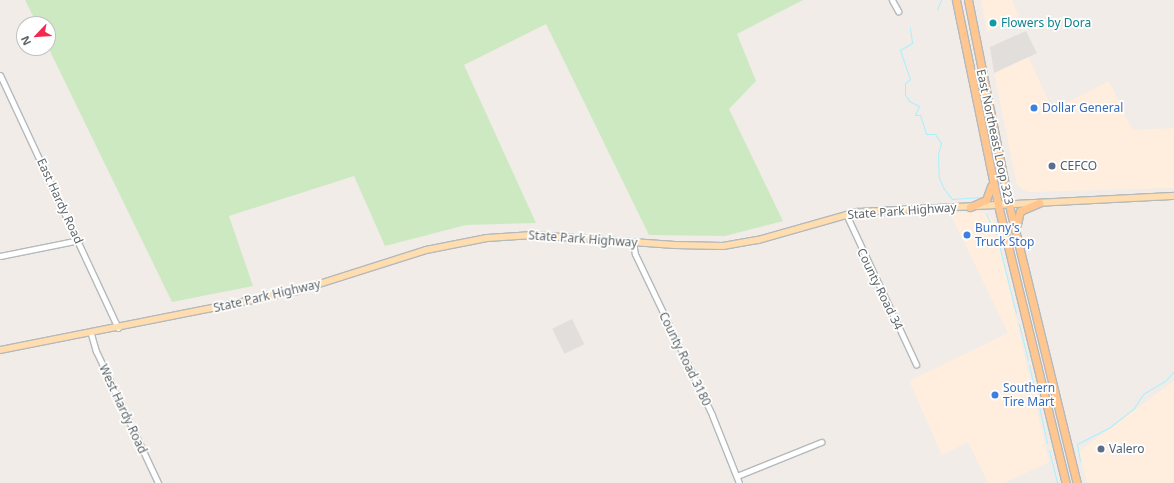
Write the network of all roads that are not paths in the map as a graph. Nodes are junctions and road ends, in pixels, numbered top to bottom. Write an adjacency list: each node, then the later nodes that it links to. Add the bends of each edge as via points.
1 (892, 0): 4 (street)
2 (968, 0): 3 (highway); 6 (highway, East Northeast Loop 323)
3 (956, 1): 7 (highway, East Northeast Loop 323)
4 (898, 11)
5 (0, 75): 16 (street, East Hardy Road)
6 (991, 119): 7 (highway); 12 (highway, East Northeast Loop 323)
7 (980, 121): 8 (highway, East Northeast Loop 323)
8 (992, 178): 11 (highway, East Northeast Loop 323); 13 (highway, via 988,198)
9 (1174, 196): 10 (main road, State Park Highway)
10 (1039, 203): 12 (main road, State Park Highway); 15 (highway, via 1019,212)
11 (998, 205): 12 (main road, State Park Highway); 13 (main road, State Park Highway); 20 (highway, East Northeast Loop 323)
12 (1009, 205): 15 (highway, East Northeast Loop 323)
13 (970, 207): 14 (main road, State Park Highway)
14 (846, 214): 17 (main road, State Park Highway, via 762,239 731,245 694,246); 24 (street, County Road 34)
15 (1018, 238): 19 (highway, East Northeast Loop 323)
16 (79, 240): 18 (street); 21 (street, East Hardy Road)
17 (633, 242): 21 (main road, State Park Highway, via 533,235 461,242 414,254 302,290); 30 (street, County Road 3180, via 635,254 712,415)
18 (0, 256)
19 (1029, 283): 20 (highway); 25 (highway, East Northeast Loop 323)
20 (1018, 286): 26 (highway, East Northeast Loop 323)
21 (118, 328): 22 (main road, State Park Highway)
22 (91, 334): 23 (main road, State Park Highway); 31 (street, West Hardy Road, via 96,351)
23 (0, 350)
24 (916, 364)
25 (1054, 387): 26 (highway); 28 (highway, East Northeast Loop 323)
26 (1043, 390): 29 (highway, East Northeast Loop 323)
27 (821, 442): 30 (street)
28 (1074, 469): 29 (highway); 34 (highway, East Northeast Loop 323)
29 (1063, 471): 33 (highway, East Northeast Loop 323)
30 (737, 476): 32 (street, County Road 3180)
31 (158, 483)
32 (739, 483)
33 (1066, 483)
34 (1078, 483)

